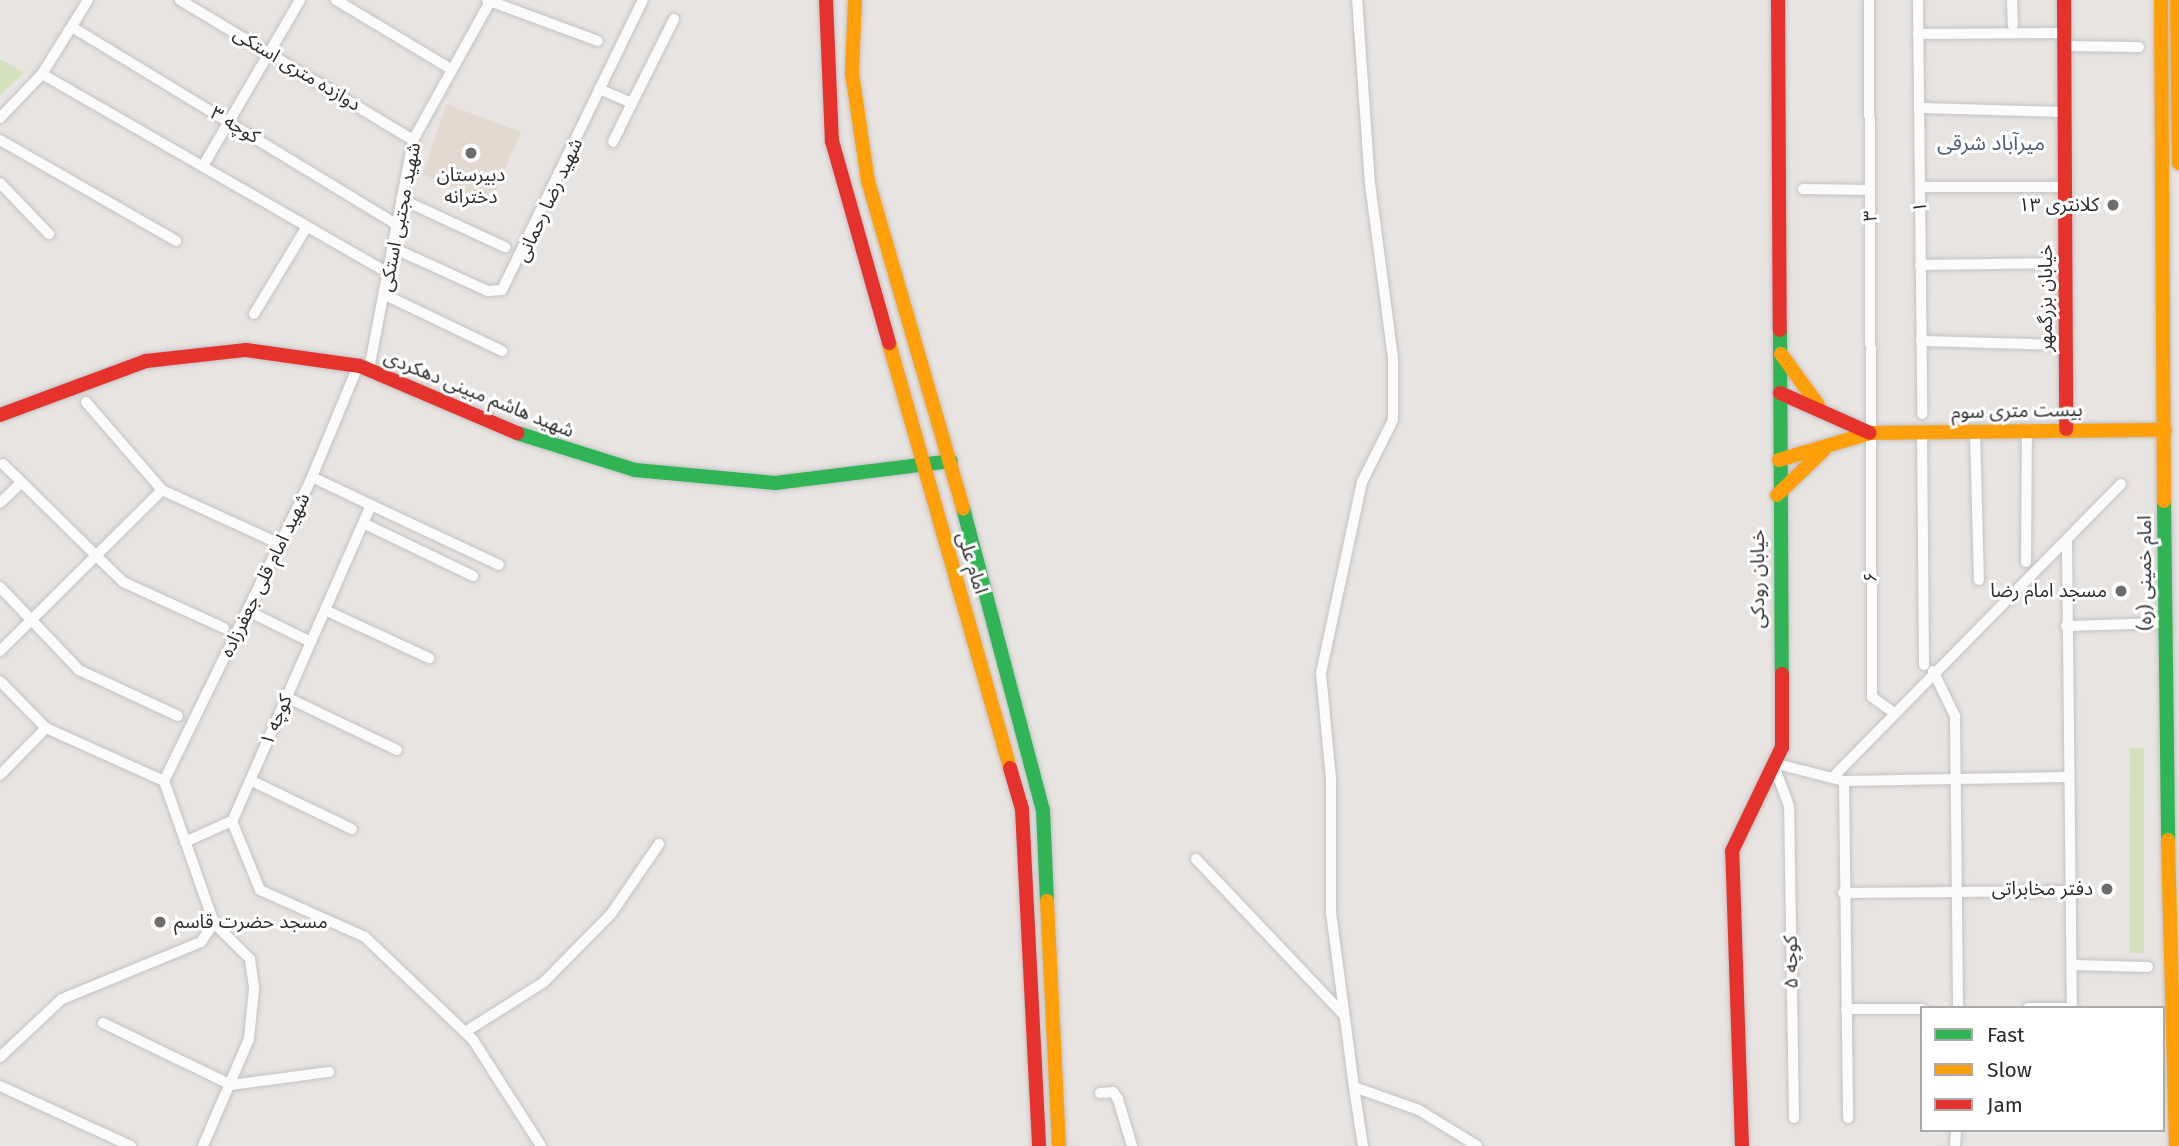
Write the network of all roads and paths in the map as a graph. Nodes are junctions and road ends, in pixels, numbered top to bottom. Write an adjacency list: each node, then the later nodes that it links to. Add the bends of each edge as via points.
1 (88, 0): 19 (street)
2 (180, 0): 24 (street, دوازده متری استکی)
3 (300, 0): 24 (street)
4 (336, 0): 25 (street)
5 (643, 0): 27 (street, شهید رضا رحمانی)
6 (827, 0): 74 (main road, امام علی, via 832,141 849,216 923,449)
7 (855, 0): 73 (main road, امام علی, via 857,129)
8 (1357, 0): 134 (street, via 1370,184 1393,358 1393,420 1362,482 1321,673 1331,779 1331,912)
9 (1778, 0): 58 (main road, خیابان رودکی)
10 (1869, 0): 42 (street, ۳)
11 (1918, 0): 20 (street, ۱)
12 (2012, 0): 18 (street)
13 (2064, 0): 21 (main road, خیابان بزرگمهر)
14 (2161, 0): 68 (main road, امام خمینی (ره))
15 (2177, 0): 36 (main road)
16 (489, 1): 22 (street, via 535,13); 25 (street, شهید مجتبی استکی)
17 (674, 19): 28 (street)
18 (2013, 25)
19 (72, 27): 26 (street); 32 (street, کوچه ۳)
20 (1918, 34): 21 (street); 29 (street, ۱)
21 (2064, 39): 23 (street); 30 (main road, خیابان بزرگمهر)
22 (598, 41)
23 (2139, 47)
24 (268, 52): 32 (street); 33 (street, دوازده متری استکی)
25 (449, 68): 33 (street, شهید مجتبی استکی)
26 (42, 74): 31 (street); 37 (street)
27 (600, 89): 28 (street); 49 (street, شهید رضا رحمانی, via 502,290 488,290)
28 (632, 103): 35 (street)
29 (1919, 108): 30 (street); 39 (street, ۱)
30 (2064, 112): 40 (main road, خیابان بزرگمهر)
31 (0, 118)
32 (228, 120): 37 (street); 44 (street, کوچه ۳)
33 (413, 139): 43 (street, شهید مجتبی استکی)
34 (0, 140): 47 (street)
35 (612, 142)
36 (2179, 163)
37 (203, 166): 45 (street)
38 (0, 183): 46 (street)
39 (1920, 187): 40 (street); 51 (street, ۱)
40 (2065, 187): 50 (main road, خیابان بزرگمهر)
41 (1803, 189): 42 (street)
42 (1870, 190): 70 (street, ۳)
43 (401, 200): 44 (street, شهید مجتبی استکی); 48 (street)
44 (396, 225): 49 (street, شهید مجتبی استکی)
45 (306, 228): 52 (street); 54 (street)
46 (49, 234)
47 (176, 241)
48 (505, 247)
49 (393, 248): 52 (street, شهید مجتبی استکی)
50 (2065, 263): 51 (street); 56 (main road, خیابان بزرگمهر)
51 (1920, 265): 55 (street, ۱)
52 (388, 273): 53 (street, شهید مجتبی استکی)
53 (385, 295): 57 (street); 59 (street, شهید مجتبی استکی)
54 (254, 314)
55 (1921, 341): 56 (street); 63 (street, ۱)
56 (2065, 345): 65 (main road, خیابان بزرگمهر)
57 (502, 351)
58 (1780, 353): 60 (main road, خیابان رودکی); 62 (main road)
59 (364, 367): 64 (main road, شهید هاشم مبینی دهکردی, via 246,350 195,352 146,360); 74 (main road, شهید هاشم مبینی دهکردی, via 555,449 635,470 775,482); 76 (street, شهید امام قلی جعفرزاده)
60 (1780, 393): 62 (main road, بیست متری سوم); 72 (main road, خیابان رودکی)
61 (86, 402): 79 (street)
62 (1823, 411): 70 (main road, بیست متری سوم)
63 (1922, 414)
64 (0, 415)
65 (2066, 429): 67 (main road, بیست متری سوم); 68 (main road, بیست متری سوم)
66 (1975, 430): 67 (main road, بیست متری سوم); 69 (main road, بیست متری سوم); 90 (street)
67 (2027, 430): 87 (street)
68 (2165, 430): 95 (main road, امام خمینی (ره))
69 (1922, 431): 70 (main road, بیست متری سوم); 101 (street)
70 (1870, 433): 71 (main road, بیست متری سوم); 105 (street, ۶, via 1872,697)
71 (1824, 450): 72 (main road, بیست متری سوم); 80 (main road)
72 (1779, 460): 80 (main road, خیابان رودکی)
73 (951, 461): 74 (main road, شهید هاشم مبینی دهکردی); 116 (main road, امام علی)
74 (921, 463): 117 (main road, امام علی)
75 (3, 464): 77 (street)
76 (312, 477): 82 (street); 85 (street, شهید امام قلی جعفرزاده)
77 (21, 483): 81 (street); 86 (street)
78 (2121, 484): 84 (street)
79 (162, 490): 85 (street); 86 (street)
80 (1777, 495): 109 (main road, خیابان رودکی, via 1782,747)
81 (0, 503)
82 (371, 505): 83 (street, کوچه ۱); 88 (street)
83 (365, 524): 89 (street); 92 (street, کوچه ۱)
84 (2067, 542): 96 (street); 102 (street)
85 (280, 544): 93 (street, شهید امام قلی جعفرزاده)
86 (93, 558): 94 (street); 97 (street, via 123,582)
87 (2026, 562)
88 (499, 565)
89 (473, 576)
90 (1979, 580)
91 (0, 587): 94 (street)
92 (326, 610): 98 (street, کوچه ۱); 100 (street)
93 (248, 611): 98 (street); 115 (street, شهید امام قلی جعفرزاده)
94 (32, 620): 99 (street); 106 (street, via 79,670)
95 (2164, 624): 96 (street); 129 (main road, امام خمینی (ره))
96 (2066, 625): 111 (street)
97 (224, 628)
98 (311, 642): 104 (street, کوچه ۱)
99 (0, 651)
100 (429, 658)
101 (1924, 665)
102 (1933, 671): 105 (street); 113 (street, via 1955,716)
103 (0, 681): 107 (street)
104 (285, 697): 108 (street); 114 (street, کوچه ۱)
105 (1891, 711): 112 (street)
106 (178, 716)
107 (46, 729): 110 (street); 115 (street)
108 (397, 750)
109 (1773, 764): 112 (street); 145 (street, کوچه ۵, via 1788,806); 156 (main road, خیابان رودکی, via 1732,851)
110 (2, 770)
111 (2069, 777): 113 (street); 123 (street)
112 (1839, 778): 113 (street); 124 (street)
113 (1953, 778): 125 (street)
114 (250, 780): 118 (street, کوچه ۱); 119 (street)
115 (164, 781): 120 (street)
116 (1042, 806): 117 (main road); 152 (main road, امام علی)
117 (1022, 809): 151 (main road, امام علی)
118 (232, 821): 120 (street); 137 (street, via 260,890 365,937)
119 (352, 829)
120 (185, 842): 126 (street)
121 (659, 844): 137 (street, via 611,914 544,982)
122 (1196, 859): 134 (street)
123 (2070, 891): 125 (street); 127 (street)
124 (1843, 893): 125 (street); 132 (street)
125 (1955, 895): 130 (street)
126 (214, 923): 138 (street, via 201,942 62,999); 141 (street, via 250,959 254,989 249,1039)
127 (2072, 965): 128 (street); 131 (street)
128 (2148, 967)
129 (2176, 970): 135 (main road, امام خمینی (ره))
130 (1958, 1006)
131 (2072, 1006)
132 (1846, 1009): 133 (street); 146 (street)
133 (1920, 1009)
134 (1345, 1015): 143 (street)
135 (2176, 1022): 139 (main road, امام خمینی (ره))
136 (103, 1024): 141 (street)
137 (465, 1032): 150 (street)
138 (0, 1057)
139 (2168, 1065): 147 (main road, امام خمینی (ره))
140 (329, 1072): 141 (street)
141 (231, 1085): 149 (street)
142 (0, 1086): 148 (street)
143 (1354, 1087): 154 (street); 155 (street, via 1419,1110)
144 (1100, 1093): 153 (street, via 1113,1092 1118,1099)
145 (1794, 1118)
146 (1848, 1118)
147 (2177, 1127): 157 (main road, امام خمینی (ره))
148 (131, 1146)
149 (202, 1146)
150 (541, 1146)
151 (1039, 1146)
152 (1059, 1146)
153 (1132, 1146)
154 (1363, 1146)
155 (1477, 1146)
156 (1742, 1146)
157 (2176, 1146)

